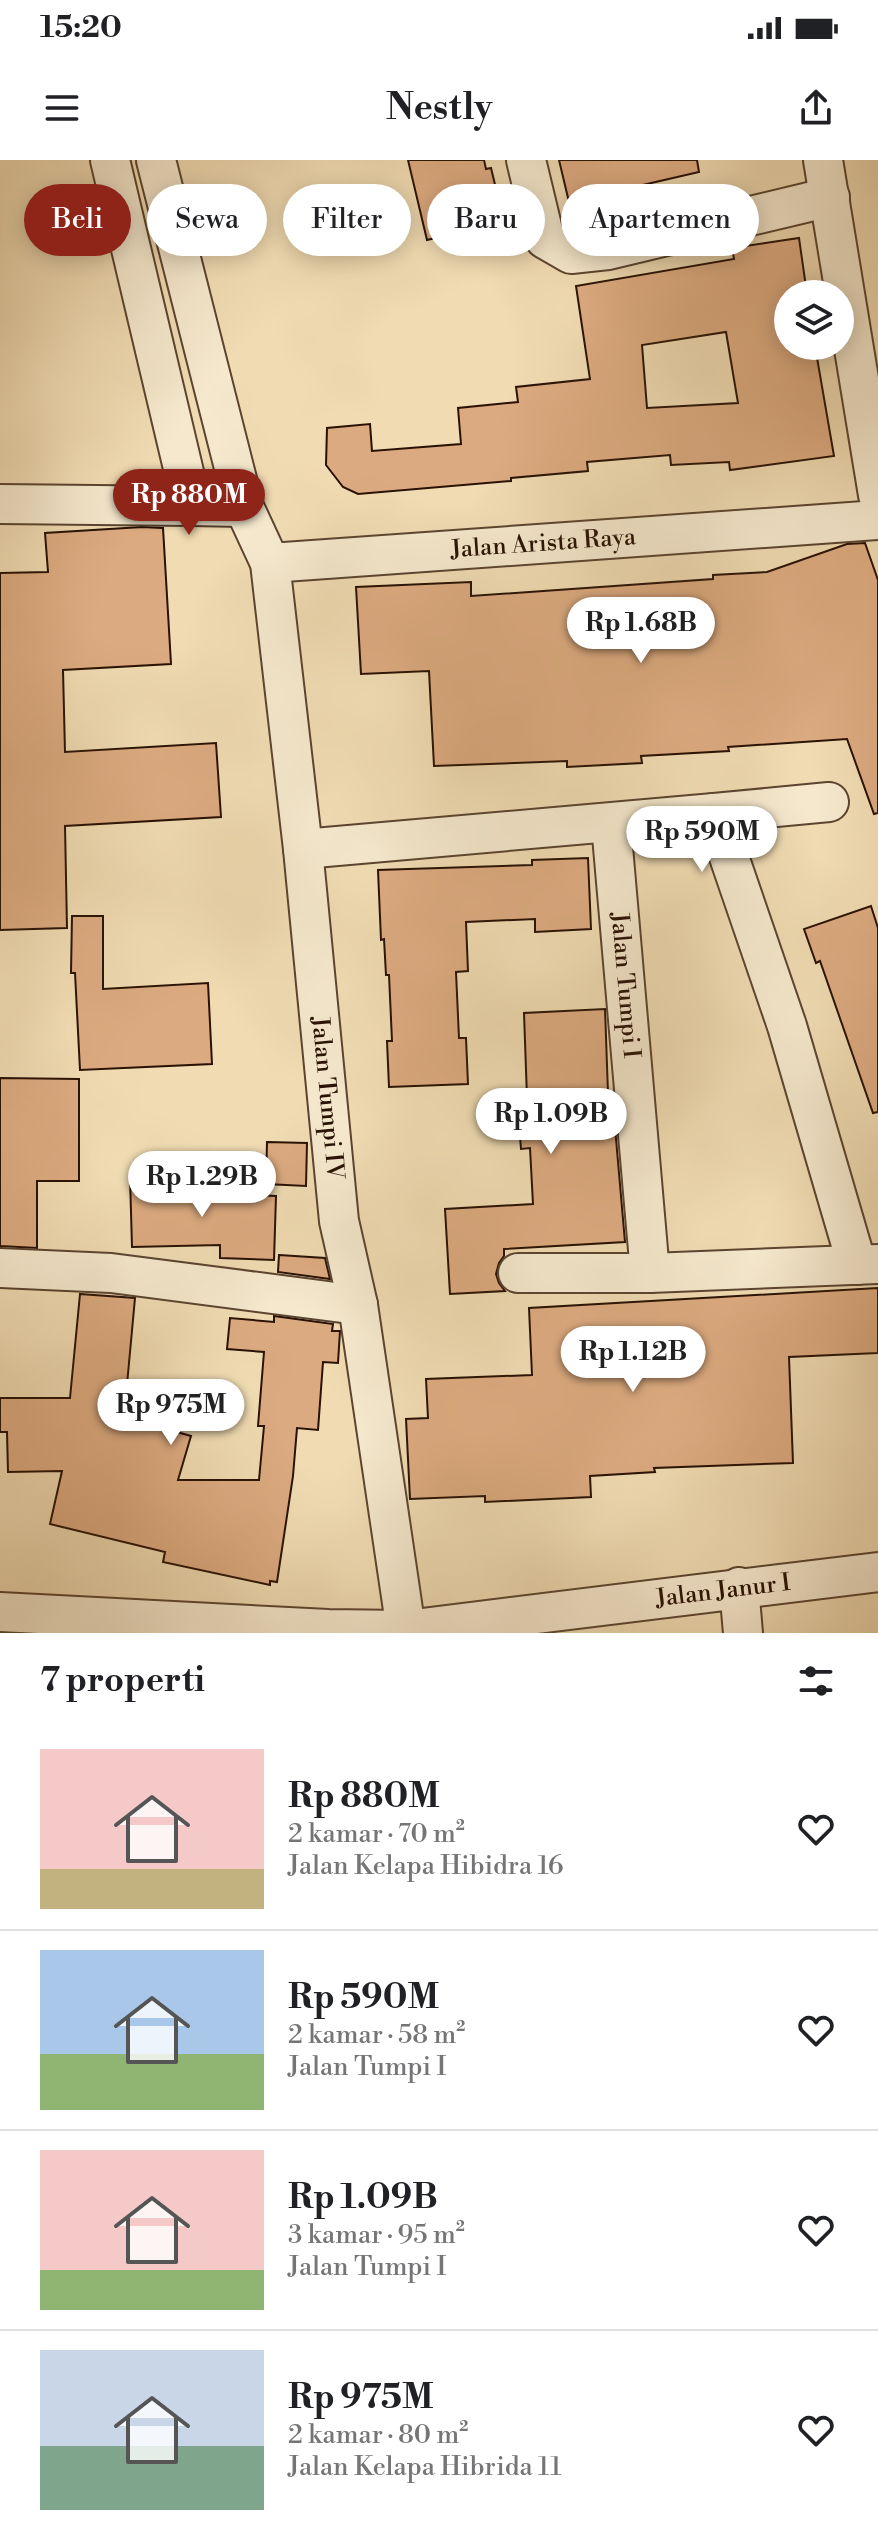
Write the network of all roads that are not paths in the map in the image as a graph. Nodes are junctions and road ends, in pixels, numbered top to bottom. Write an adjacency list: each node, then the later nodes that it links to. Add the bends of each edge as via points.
1 (110, 160): 8 (street)
2 (156, 160): 9 (street)
3 (526, 160): 5 (street, via 545,239 571,254 608,250)
4 (823, 160): 5 (street)
5 (830, 197): 6 (street)
6 (878, 495)
7 (0, 504): 8 (street)
8 (192, 506): 9 (street)
9 (244, 507): 11 (street)
10 (878, 520): 11 (street, Jalan Arista Raya)
11 (270, 563): 15 (street, Jalan Tumpi IV)
12 (829, 802): 13 (street)
13 (714, 813): 14 (street); 16 (street)
14 (611, 824): 15 (street); 19 (street, Jalan Tumpi I)
15 (303, 849): 20 (street, Jalan Tumpi IV, via 339,1221)
16 (868, 1264): 19 (street)
17 (0, 1268): 20 (street, via 111,1273)
18 (518, 1273): 19 (street)
19 (650, 1273)
20 (358, 1305): 24 (street, Jalan Tumpi IV)
21 (878, 1572): 22 (street, Jalan Janur I)
22 (739, 1587): 24 (street, Jalan Janur I); 26 (street)
23 (0, 1612): 25 (street, Jalan Janur I)
24 (406, 1630): 25 (street, Jalan Janur I)
25 (328, 1631)
26 (743, 1633)

